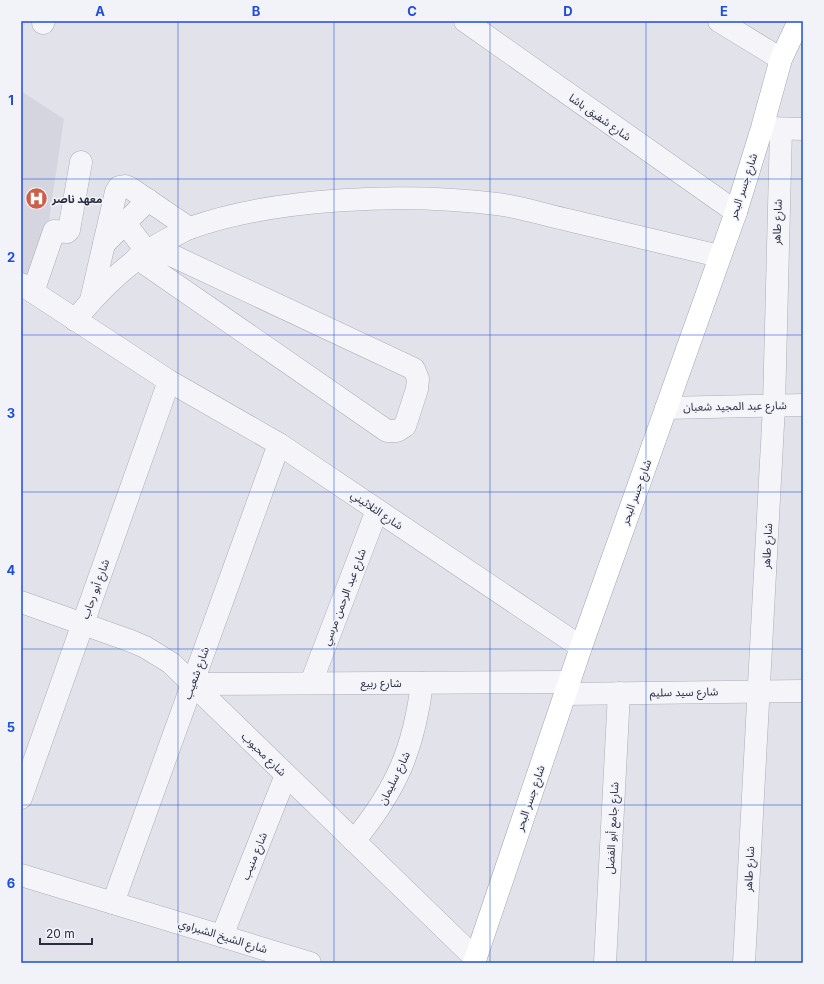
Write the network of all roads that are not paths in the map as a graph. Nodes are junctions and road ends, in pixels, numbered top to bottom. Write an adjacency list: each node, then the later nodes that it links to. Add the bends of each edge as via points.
1 (465, 21): 9 (street, شارع شفيق باشا)
2 (719, 21): 4 (street)
3 (799, 21): 4 (main road, شارع جسر البحر)
4 (781, 59): 5 (main road, شارع جسر البحر)
5 (771, 128): 6 (street); 9 (main road, شارع جسر البحر); 20 (street, شارع طاهر)
6 (803, 129)
7 (81, 162): 15 (street, via 69,230 54,231)
8 (148, 200): 10 (street); 11 (street); 12 (street, via 130,188 119,187)
9 (736, 212): 14 (main road, شارع جسر البحر)
10 (125, 224): 12 (street); 13 (street)
11 (189, 228): 13 (street); 14 (street, via 252,212 305,204 429,199 498,204)
12 (104, 244): 16 (street)
13 (146, 252): 13 (street, via 414,369 418,389 405,426 396,431 387,431); 16 (street, via 124,267)
14 (719, 256): 21 (main road, شارع جسر البحر)
15 (27, 288): 17 (street, شارع الثلاثيني)
16 (91, 300): 17 (street)
17 (75, 320): 18 (street, شارع الثلاثيني)
18 (169, 381): 22 (street, شارع الثلاثيني); 25 (street, شارع أبو رحاب)
19 (803, 405): 20 (street, شارع عبد المجيد شعبان)
20 (774, 406): 21 (street, شارع عبد المجيد شعبان); 31 (street, شارع طاهر)
21 (666, 408): 26 (main road, شارع جسر البحر)
22 (279, 444): 23 (street, شارع الثلاثيني); 29 (street, شارع شعيب)
23 (377, 510): 26 (street, شارع الثلاثيني); 27 (street, شارع عبد الرحمن مرسي)
24 (21, 602): 25 (street, شارع محبوب)
25 (83, 624): 29 (street, شارع محبوب, via 145,647 171,663); 35 (street, شارع أبو رحاب)
26 (581, 647): 30 (main road, شارع جسر البحر)
27 (312, 683): 28 (street, شارع ربيع); 29 (street, شارع ربيع)
28 (422, 683): 30 (street, شارع ربيع); 36 (street, شارع سليمان, via 413,733 402,768 389,794)
29 (192, 684): 34 (street, شارع محبوب); 38 (street, شارع شعيب)
30 (568, 688): 33 (street, شارع سيد سليم); 40 (main road, شارع جسر البحر)
31 (760, 691): 32 (street, شارع سيد سليم); 33 (street, شارع سيد سليم); 43 (street, شارع طاهر)
32 (803, 691)
33 (620, 693): 42 (street, شارع جامع أبو الفضل)
34 (286, 775): 36 (street, شارع محبوب); 39 (street, شارع منيب)
35 (21, 798)
36 (354, 841): 40 (street, شارع محبوب)
37 (21, 875): 38 (street, شارع الشيخ الشبراوي)
38 (112, 903): 39 (street, شارع الشيخ الشبراوي)
39 (222, 936): 41 (street, شارع الشيخ الشبراوي)
40 (474, 960)
41 (310, 963)
42 (605, 963)
43 (744, 963)

